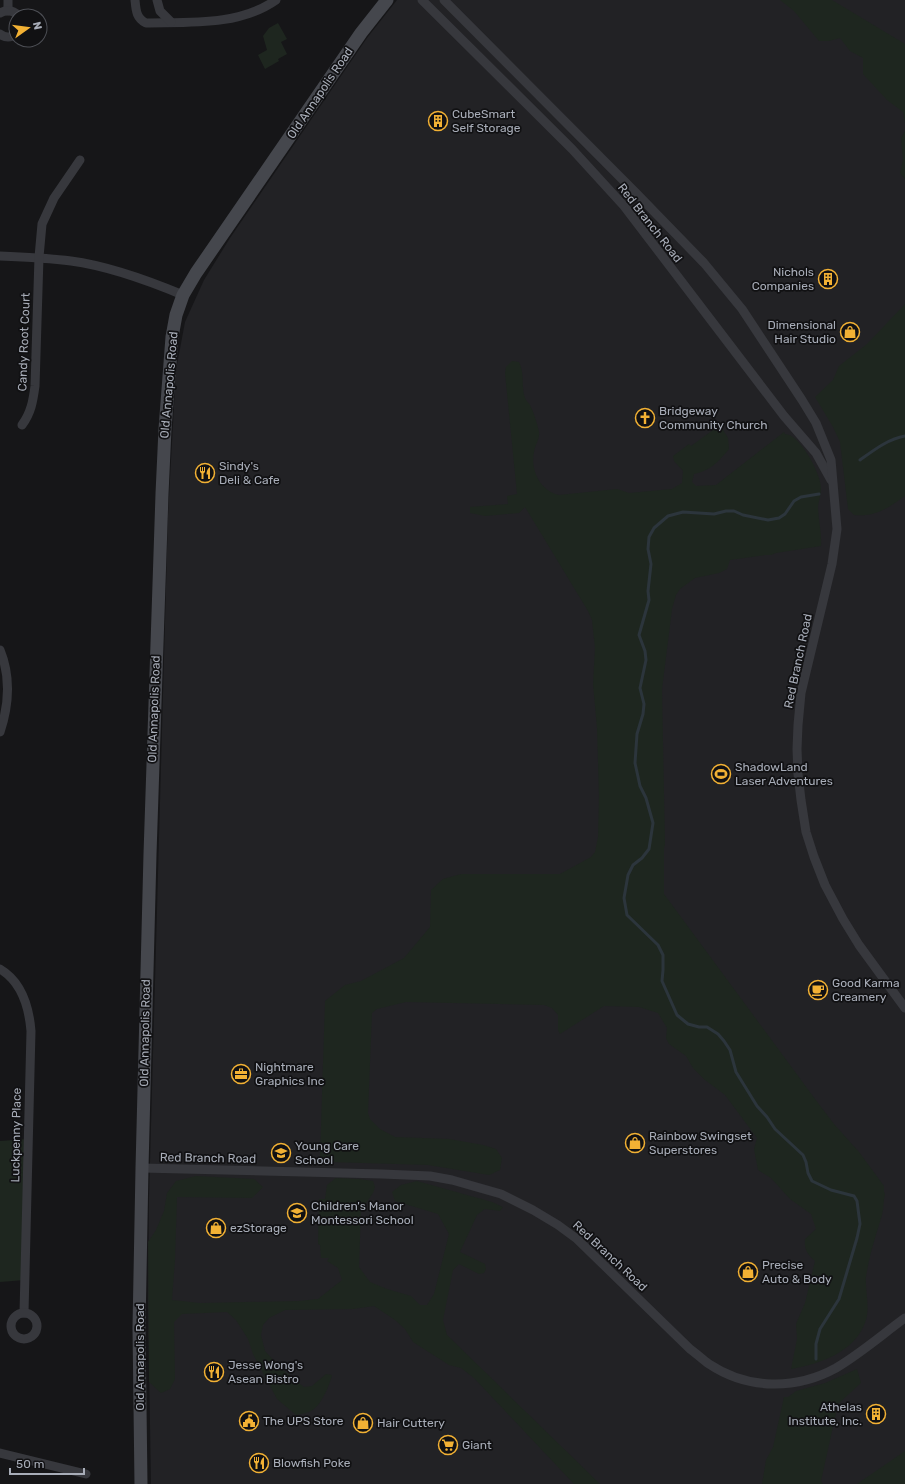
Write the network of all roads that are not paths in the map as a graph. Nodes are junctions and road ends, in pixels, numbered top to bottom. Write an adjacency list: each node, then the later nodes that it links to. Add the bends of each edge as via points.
1 (8, 0): 8 (street)
2 (135, 0): 9 (street, via 136,12 142,21)
3 (157, 0): 9 (street, via 160,11)
4 (276, 0): 9 (street, via 255,11 231,18)
5 (387, 0): 13 (main road, Old Annapolis Road, via 361,33)
6 (422, 0): 15 (street, Red Branch Road, via 572,149 624,206 784,416 816,453)
7 (444, 0): 15 (street, Red Branch Road, via 675,232 742,309 816,423 831,460)
8 (4, 12)
9 (172, 22)
10 (80, 160): 12 (street, Candy Root Court, via 47,211 42,224)
11 (0, 256): 12 (street)
12 (39, 257): 13 (street, via 102,267); 14 (street, Candy Root Court, via 35,386 33,402)
13 (182, 295): 20 (main road, Old Annapolis Road, via 172,337 162,487)
14 (22, 425)
15 (833, 484): 19 (street, Red Branch Road, via 837,529 835,550 801,693 798,725 800,800 806,832 824,885 859,945)
16 (0, 650): 17 (street, via 8,676 8,691)
17 (0, 732)
18 (0, 969): 21 (street, Luckpenny Place, via 21,990 30,1013)
19 (905, 1008)
20 (142, 1168): 22 (street, Red Branch Road, via 430,1176 501,1194 551,1221 577,1239 708,1364 741,1379 762,1384 792,1383 826,1372 850,1359); 25 (main road, Old Annapolis Road, via 139,1328)
21 (24, 1313)
22 (905, 1318)
23 (0, 1453): 24 (street)
24 (86, 1474)
25 (141, 1484)

